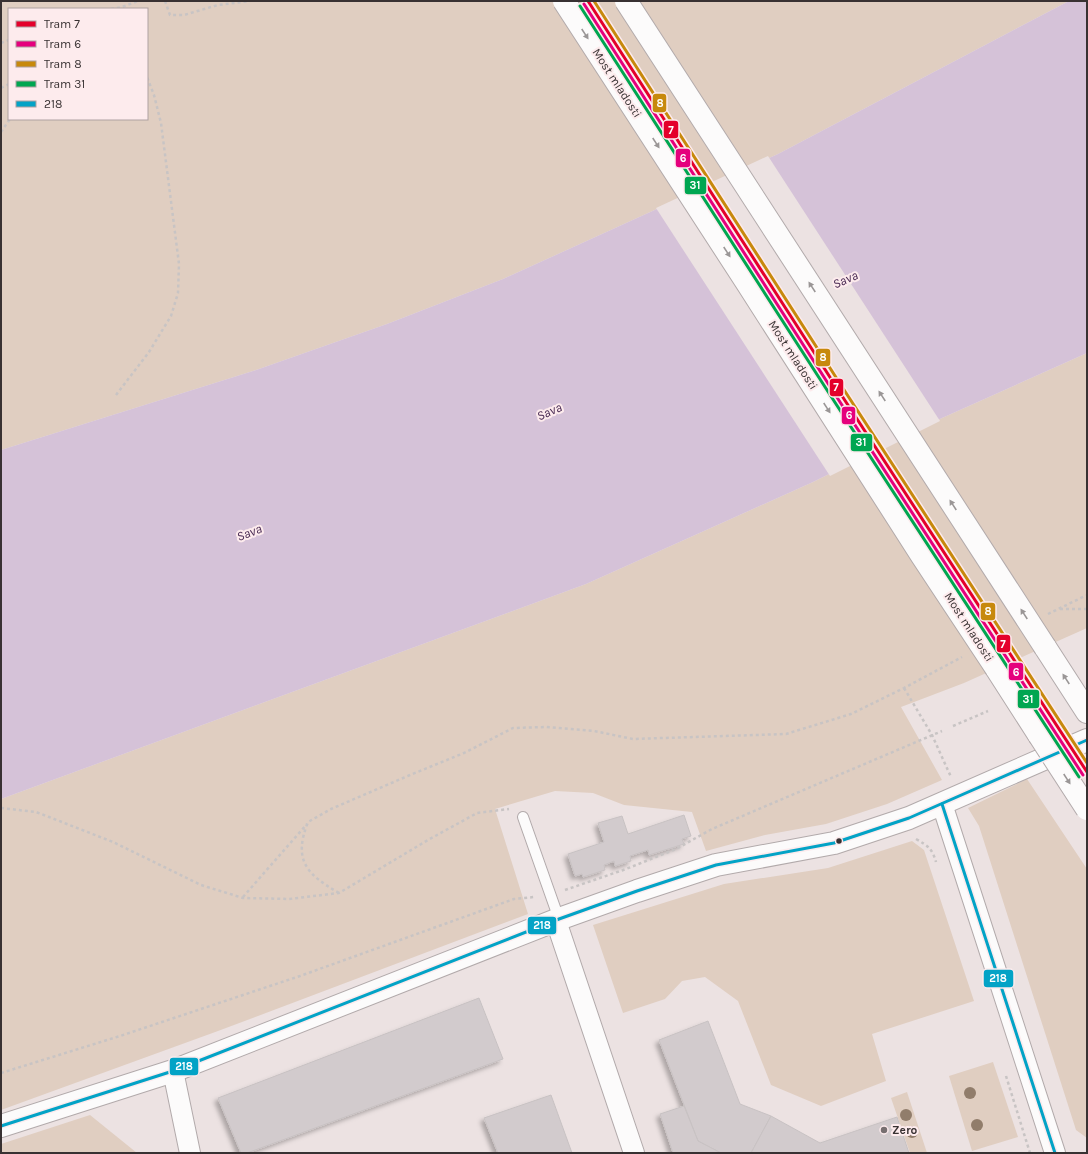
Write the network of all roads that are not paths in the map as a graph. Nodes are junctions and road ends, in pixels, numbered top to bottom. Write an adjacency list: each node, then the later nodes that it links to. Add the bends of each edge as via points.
1 (564, 1): 6 (main road, Most mladosti, one-way to 6, bridge)
2 (626, 1): 3 (main road, one-way to 2, bridge)
3 (1087, 712)
4 (1087, 740): 5 (main road)
5 (942, 804): 8 (main road, via 834,843 716,865); 13 (street)
6 (1087, 809)
7 (523, 817): 8 (lane)
8 (558, 920): 9 (main road); 12 (street)
9 (172, 1071): 10 (main road); 11 (street)
10 (1, 1126)
11 (190, 1153)
12 (634, 1153)
13 (1055, 1153)

